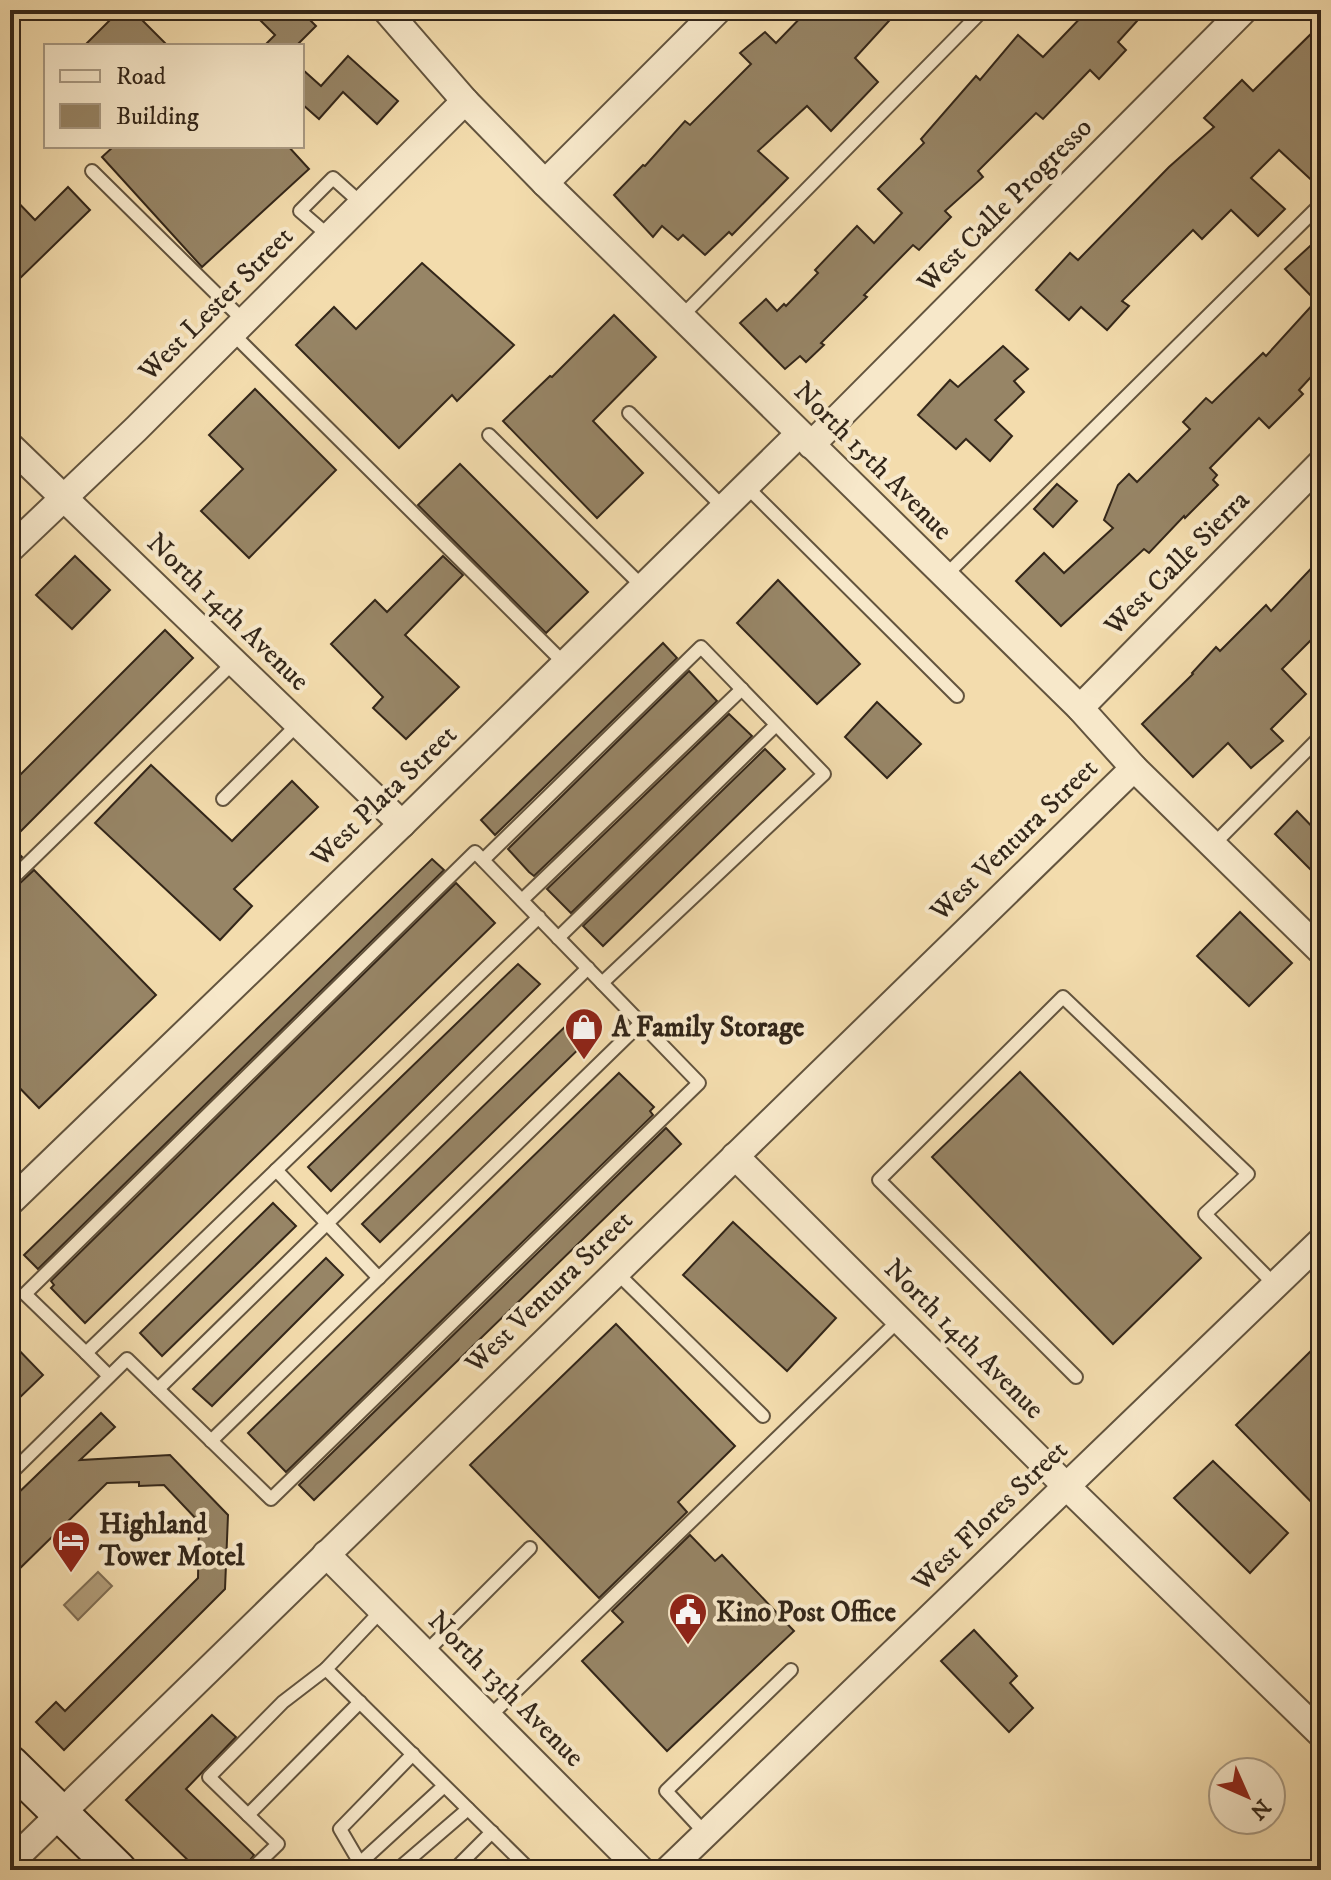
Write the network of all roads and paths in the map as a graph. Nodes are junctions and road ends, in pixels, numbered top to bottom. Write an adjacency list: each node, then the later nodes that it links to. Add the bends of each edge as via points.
1 (718, 10): 7 (street)
2 (983, 10): 11 (lane)
3 (1244, 10): 15 (street, West Calle Progresso)
4 (402, 15): 5 (street, North 15th Avenue)
5 (465, 101): 7 (street, North 15th Avenue); 8 (street, West Lester Street)
6 (92, 171): 12 (lane)
7 (545, 183): 11 (street, North 15th Avenue)
8 (362, 204): 10 (street, West Lester Street); 10 (lane, via 333,178 300,211)
9 (1321, 204): 22 (lane)
10 (329, 236): 12 (street, West Lester Street)
11 (682, 316): 15 (street, North 15th Avenue)
12 (238, 327): 19 (street, West Lester Street); 25 (lane)
13 (629, 413): 20 (lane)
14 (489, 435): 23 (lane)
15 (805, 440): 18 (street, West Plata Street); 22 (street, North 15th Avenue)
16 (10, 446): 19 (street, North 14th Avenue)
17 (1321, 463): 28 (street, West Calle Sierra)
18 (746, 486): 20 (street, West Plata Street); 27 (lane)
19 (64, 499): 21 (street, West Lester Street); 24 (street, North 14th Avenue)
20 (724, 508): 23 (street, West Plata Street)
21 (10, 549)
22 (944, 577): 28 (street, North 15th Avenue)
23 (643, 587): 25 (street, West Plata Street)
24 (234, 662): 29 (street, North 14th Avenue); 37 (lane)
25 (565, 664): 34 (street, West Plata Street)
26 (742, 689): 30 (lane); 36 (lane, via 701,647); 38 (lane)
27 (957, 696)
28 (1080, 708): 32 (street, North 15th Avenue)
29 (298, 724): 33 (lane); 34 (street, North 14th Avenue)
30 (776, 725): 40 (lane); 43 (lane, via 824,774)
31 (1321, 736): 35 (lane)
32 (1134, 768): 35 (street, North 15th Avenue); 45 (street, West Ventura Street)
33 (223, 799)
34 (402, 824): 47 (street, West Plata Street)
35 (1212, 846): 41 (street, North 15th Avenue)
36 (483, 860): 38 (lane); 54 (lane, via 475,852 25,1294)
37 (10, 881)
38 (522, 900): 39 (lane)
39 (539, 917): 40 (lane); 46 (lane)
40 (558, 938): 42 (lane)
41 (1321, 951)
42 (588, 968): 43 (lane); 48 (lane)
43 (602, 983): 44 (lane)
44 (641, 1023): 51 (lane); 59 (lane, via 699,1083 395,1379 271,1499)
45 (735, 1156): 50 (street, West Ventura Street); 53 (street, North 14th Avenue)
46 (276, 1170): 48 (lane); 54 (lane)
47 (10, 1202)
48 (327, 1224): 51 (lane); 57 (lane)
49 (1321, 1241): 52 (street, West Flores Street)
50 (616, 1272): 58 (lane); 63 (street, West Ventura Street)
51 (379, 1278): 59 (lane)
52 (1275, 1285): 56 (lane, via 1205,1214 1248,1174 1063,997 879,1180); 61 (street, West Flores Street)
53 (899, 1320): 61 (street, North 14th Avenue); 69 (lane)
54 (86, 1353): 55 (lane)
55 (109, 1376): 57 (lane, via 127,1359); 60 (lane)
56 (1076, 1377)
57 (158, 1389): 59 (lane)
58 (763, 1416)
59 (211, 1441)
60 (10, 1474)
61 (1066, 1486): 70 (street, North 14th Avenue); 78 (street, West Flores Street)
62 (530, 1548): 65 (lane)
63 (326, 1554): 64 (street, North 13th Avenue); 75 (street, West Ventura Street)
64 (382, 1610): 65 (street, North 13th Avenue); 66 (lane)
65 (425, 1653): 69 (street, North 13th Avenue)
66 (326, 1669): 68 (lane); 76 (lane, via 283,1702 209,1777)
67 (791, 1670): 78 (lane, via 666,1791)
68 (360, 1702): 71 (lane); 76 (lane)
69 (489, 1717): 86 (street, North 13th Avenue)
70 (1321, 1734)
71 (413, 1754): 73 (lane); 80 (lane, via 340,1829)
72 (10, 1764): 75 (main road)
73 (444, 1786): 74 (lane); 80 (lane)
74 (468, 1809): 77 (lane); 83 (lane)
75 (60, 1813): 79 (street, West Ventura Street); 81 (main road)
76 (248, 1815): 82 (lane, via 278,1844)
77 (492, 1832): 84 (lane); 85 (lane)
78 (706, 1834): 87 (street, West Flores Street)
79 (10, 1863)
80 (362, 1866)
81 (118, 1870)
82 (251, 1870)
83 (397, 1870)
84 (454, 1870)
85 (530, 1870)
86 (641, 1870)
87 (668, 1870)

